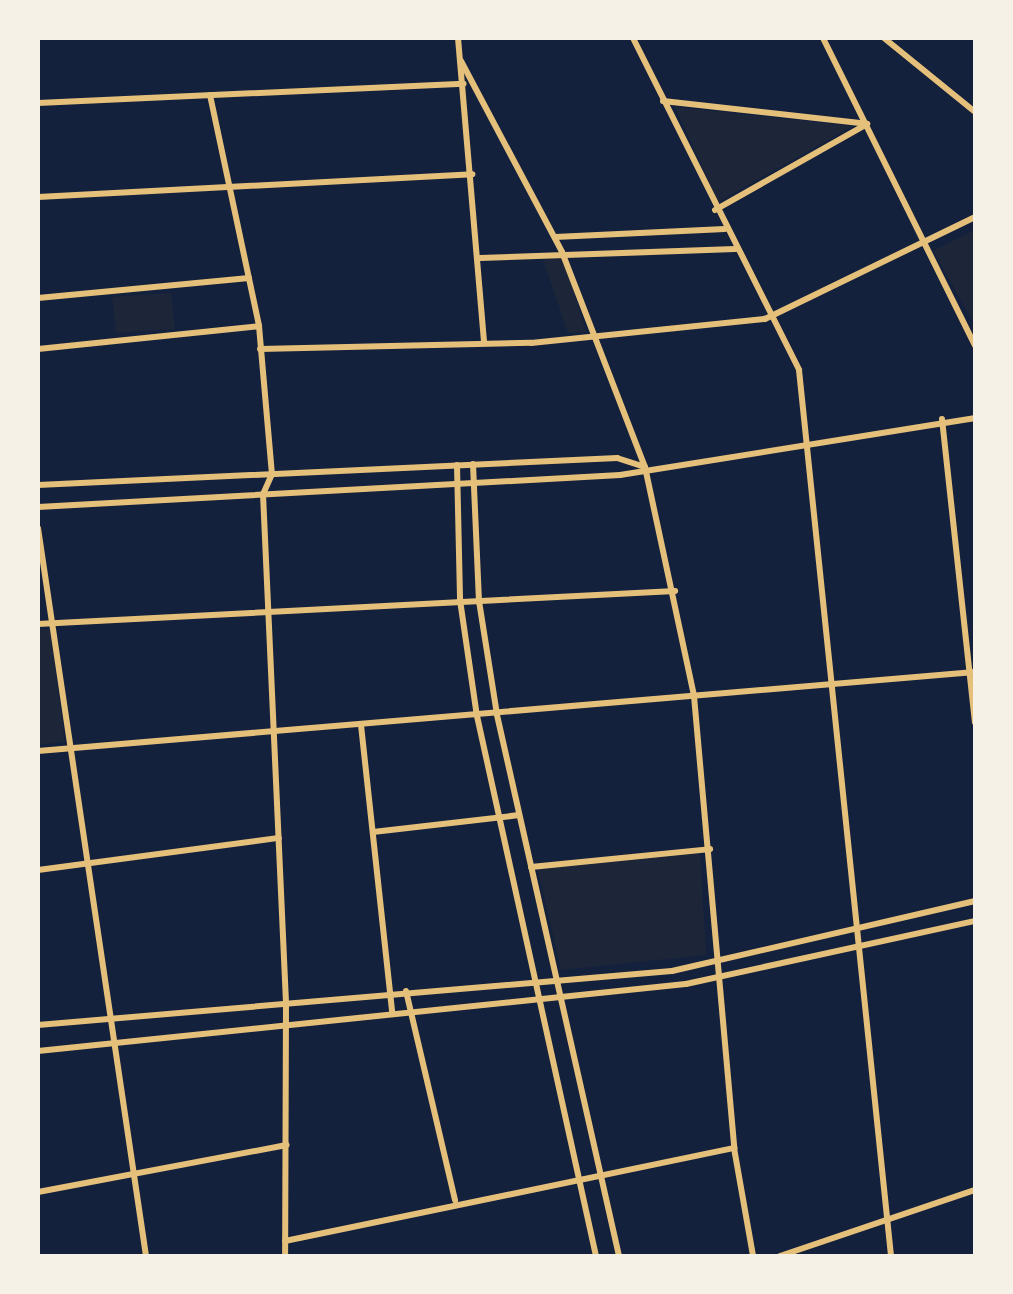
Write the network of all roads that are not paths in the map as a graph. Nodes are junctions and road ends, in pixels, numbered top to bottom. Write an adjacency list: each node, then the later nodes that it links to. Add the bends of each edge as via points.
1 (458, 38): 5 (street)
2 (633, 38): 8 (street)
3 (823, 38): 12 (street)
4 (884, 38): 10 (street)
5 (461, 61): 6 (street); 19 (street)
6 (464, 84): 7 (street); 13 (street)
7 (210, 95): 9 (street); 14 (street)
8 (663, 101): 12 (street); 16 (street)
9 (38, 103)
10 (974, 110): 11 (street)
11 (975, 118)
12 (867, 124): 16 (street); 20 (street)
13 (472, 174): 14 (street); 23 (street)
14 (229, 185): 15 (street); 24 (street)
15 (38, 197)
16 (715, 210): 18 (street)
17 (975, 217): 20 (street)
18 (725, 229): 19 (street); 21 (street)
19 (555, 237): 22 (street)
20 (926, 243): 26 (street); 30 (street)
21 (735, 249): 22 (street); 26 (street)
22 (562, 252): 23 (street); 28 (street)
23 (480, 258): 29 (street)
24 (249, 278): 25 (street); 27 (street)
25 (38, 298)
26 (777, 314): 28 (street); 35 (street, via 799,370)
27 (259, 326): 31 (street); 32 (street)
28 (595, 337): 29 (street); 38 (street)
29 (484, 343): 32 (street)
30 (975, 345)
31 (38, 349)
32 (260, 349): 39 (street)
33 (975, 418): 34 (street)
34 (942, 419): 35 (street); 52 (street)
35 (806, 441): 38 (street); 53 (street)
36 (473, 464): 37 (street); 38 (street, via 617,458); 40 (street)
37 (457, 465): 39 (street); 41 (street)
38 (645, 467): 40 (street); 46 (street)
39 (272, 474): 42 (street); 43 (street)
40 (472, 483): 41 (street); 48 (street)
41 (455, 484): 43 (street); 47 (street)
42 (38, 485)
43 (263, 494): 44 (street); 49 (street)
44 (38, 507)
45 (38, 528): 50 (street)
46 (675, 591): 48 (street); 54 (street)
47 (460, 600): 48 (street); 49 (street); 56 (street)
48 (479, 601): 55 (street)
49 (269, 609): 50 (street); 59 (street)
50 (55, 623): 51 (street); 60 (street)
51 (38, 624)
52 (973, 672): 53 (street); 57 (street)
53 (830, 686): 54 (street); 72 (street)
54 (694, 696): 55 (street); 66 (street)
55 (497, 715): 56 (street); 62 (street)
56 (477, 716): 58 (street); 63 (street)
57 (975, 722)
58 (361, 725): 59 (street); 64 (street)
59 (274, 732): 60 (street); 65 (street)
60 (71, 748): 61 (street); 67 (street)
61 (38, 751)
62 (519, 815): 63 (street); 68 (street)
63 (500, 819): 64 (street); 77 (street)
64 (373, 832): 79 (street)
65 (279, 838): 67 (street); 82 (street)
66 (710, 849): 68 (street); 74 (street)
67 (88, 864): 69 (street); 85 (street)
68 (531, 867): 76 (street)
69 (38, 870)
70 (975, 901): 72 (street)
71 (975, 921): 73 (street)
72 (855, 925): 73 (street); 74 (street)
73 (857, 949): 75 (street); 98 (street)
74 (718, 962): 75 (street); 76 (street)
75 (720, 978): 81 (street); 91 (street)
76 (555, 980): 77 (street); 81 (street)
77 (535, 981): 78 (street); 80 (street)
78 (406, 991): 79 (street); 83 (street)
79 (389, 992): 82 (street); 84 (street)
80 (538, 997): 81 (street); 83 (street); 94 (street)
81 (560, 999): 92 (street)
82 (286, 1003): 85 (street); 86 (street)
83 (409, 1010): 84 (street); 97 (street)
84 (392, 1011): 86 (street)
85 (111, 1018): 87 (street); 88 (street)
86 (286, 1022): 88 (street); 90 (street)
87 (38, 1025)
88 (114, 1042): 89 (street); 93 (street)
89 (38, 1051)
90 (287, 1145): 93 (street); 99 (street)
91 (734, 1148): 92 (street); 104 (street)
92 (602, 1173): 94 (street); 103 (street)
93 (133, 1174): 96 (street); 100 (street)
94 (578, 1180): 97 (street); 102 (street)
95 (975, 1190): 98 (street)
96 (38, 1192)
97 (455, 1200): 99 (street)
98 (887, 1223): 105 (street); 106 (street)
99 (285, 1241): 101 (street)
100 (146, 1256)
101 (285, 1256)
102 (596, 1256)
103 (619, 1256)
104 (753, 1256)
105 (780, 1256)
106 (891, 1256)

